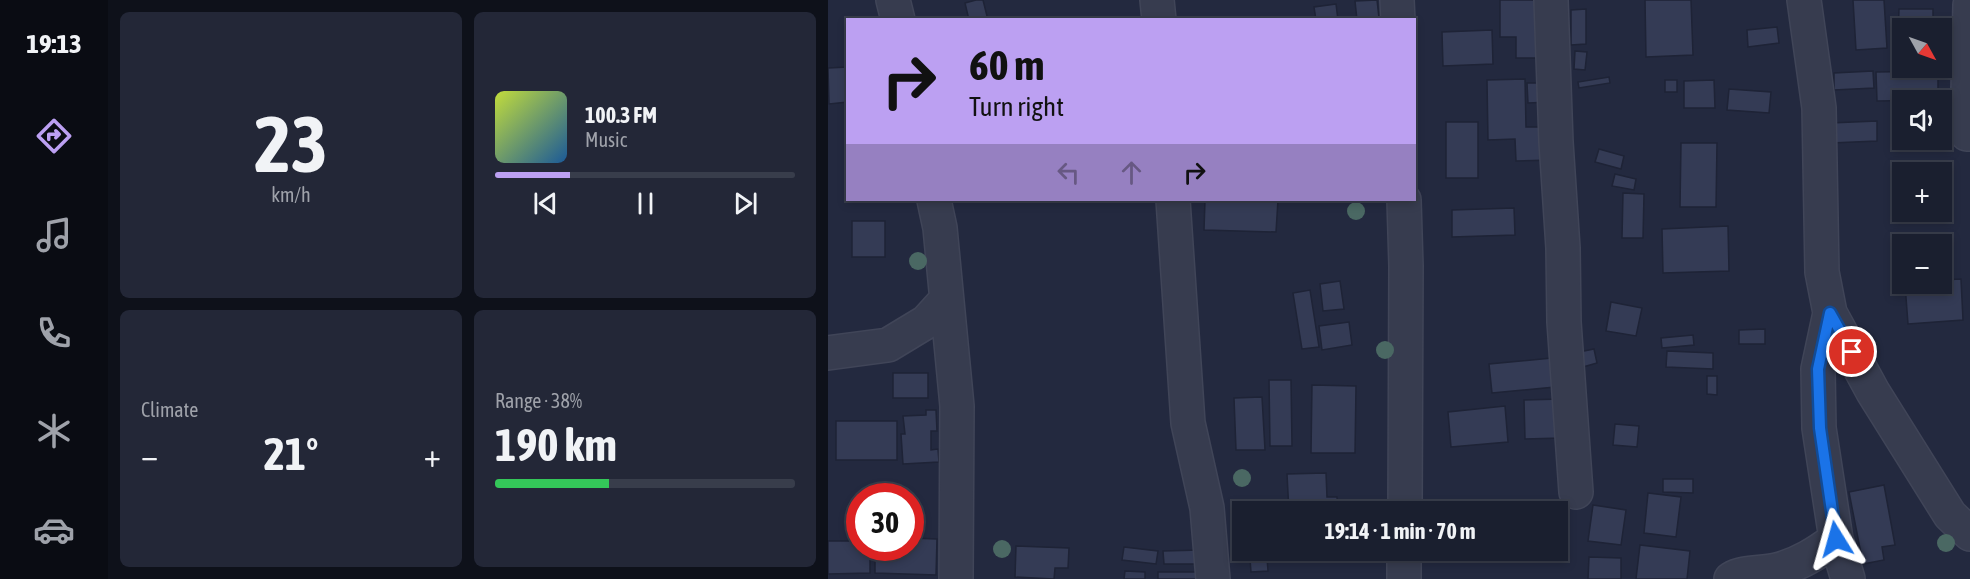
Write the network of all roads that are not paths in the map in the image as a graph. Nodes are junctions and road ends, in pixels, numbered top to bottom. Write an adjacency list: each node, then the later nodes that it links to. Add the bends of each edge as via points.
1 (893, 0): 7 (street)
2 (1157, 0): 8 (street)
3 (1397, 0): 9 (street)
4 (1551, 0): 17 (street, via 1564,322)
5 (1804, 0): 15 (street, via 1819,108 1822,272)
6 (1970, 5): 10 (street)
7 (898, 18)
8 (1159, 18)
9 (1398, 18)
10 (1969, 134)
11 (934, 201): 14 (street)
12 (1173, 201): 23 (street, via 1188,423 1207,508)
13 (1404, 201): 18 (street)
14 (946, 300): 16 (street, via 926,322 888,345); 22 (street, via 957,406)
15 (1830, 313): 19 (street, via 1932,487 1950,515); 20 (street, via 1818,369 1820,428)
16 (828, 353)
17 (1576, 492)
18 (1405, 501)
19 (1970, 534)
20 (1836, 539): 25 (street, via 1813,557 1777,570); 26 (street)
21 (1404, 561): 24 (street)
22 (956, 579)
23 (1213, 579)
24 (1404, 579)
25 (1731, 579)
26 (1848, 579)

